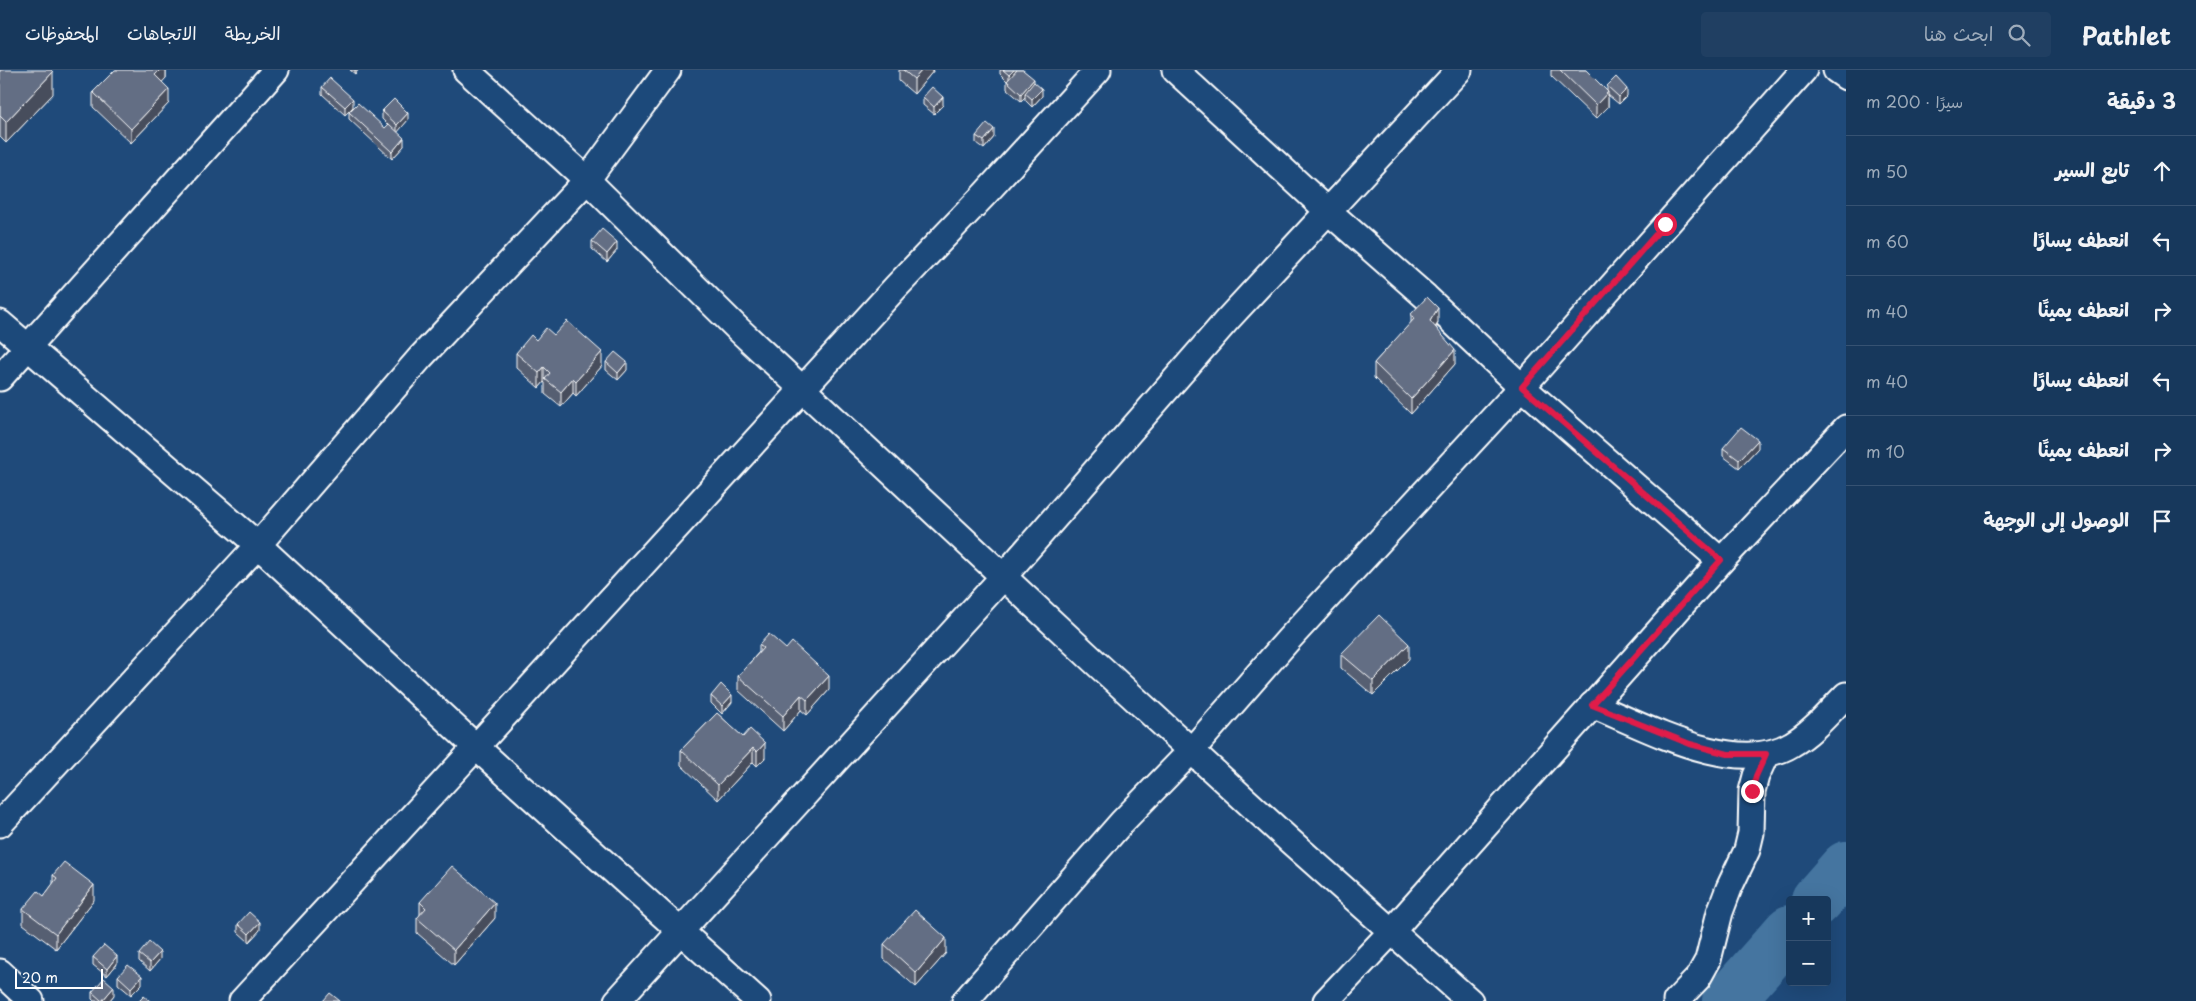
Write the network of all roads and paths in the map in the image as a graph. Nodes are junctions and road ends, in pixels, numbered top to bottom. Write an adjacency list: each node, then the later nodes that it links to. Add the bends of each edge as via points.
1 (466, 70): 10 (street)
2 (668, 70): 10 (street)
3 (1098, 70): 16 (street)
4 (1175, 70): 11 (street)
5 (1459, 70): 11 (street)
6 (1804, 70): 15 (street)
7 (1836, 70): 9 (street)
8 (272, 71): 13 (street)
9 (1846, 77)
10 (587, 180): 16 (street); 18 (street, via 420,358)
11 (1328, 212): 15 (street, via 1426,297); 20 (street, via 1221,326)
12 (0, 323): 13 (street)
13 (27, 348): 14 (street); 18 (street)
14 (0, 378)
15 (1522, 387): 19 (street); 24 (street, via 1296,632)
16 (802, 389): 20 (street); 23 (street)
17 (1846, 428): 19 (street)
18 (258, 546): 23 (street); 26 (street)
19 (1721, 560): 22 (street)
20 (1003, 577): 24 (street); 27 (street)
21 (1846, 695): 25 (street, via 1807,734 1791,745)
22 (1592, 705): 25 (street, via 1690,744 1728,754); 28 (street)
23 (476, 747): 27 (street); 31 (street)
24 (1192, 751): 28 (street); 34 (street, via 1122,822)
25 (1766, 754): 37 (street, via 1752,791 1751,833 1747,850 1723,904 1708,960 1698,978)
26 (0, 824)
27 (682, 931): 32 (street); 33 (street)
28 (1392, 931): 35 (street); 36 (street)
29 (0, 972): 30 (street)
30 (31, 1001)
31 (242, 1001)
32 (617, 1001)
33 (758, 1001)
34 (965, 1001)
35 (1326, 1001)
36 (1470, 1001)
37 (1676, 1001)

